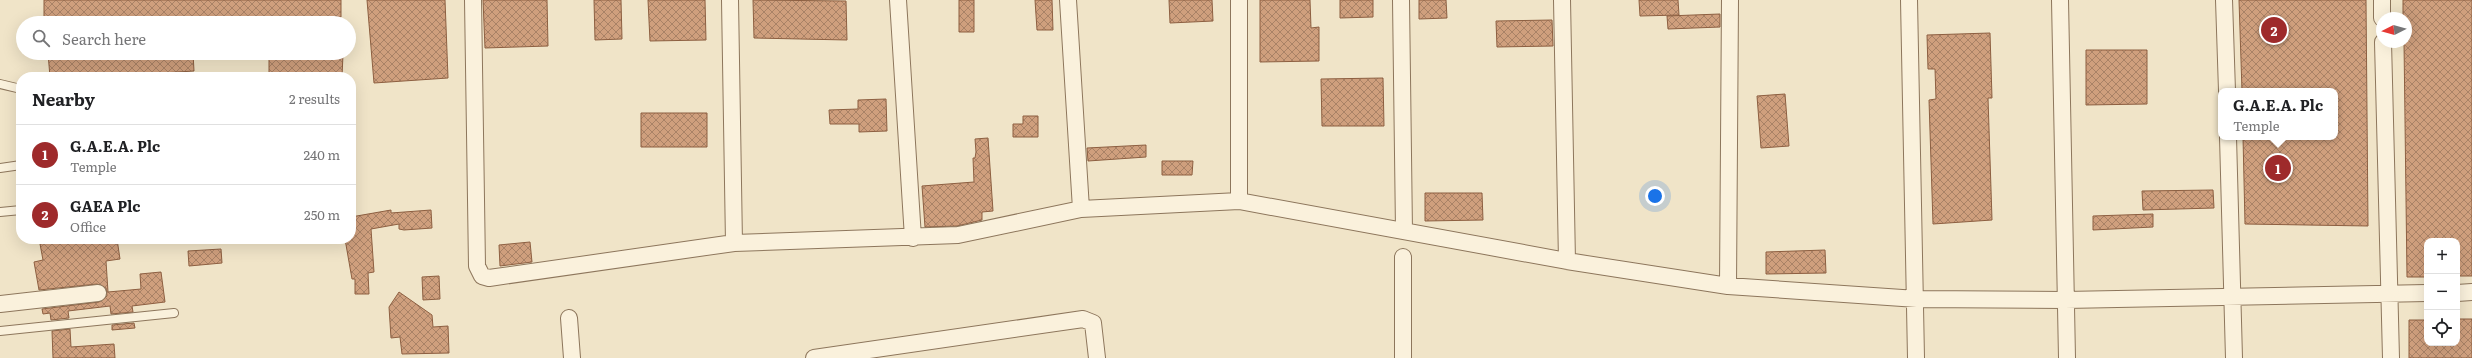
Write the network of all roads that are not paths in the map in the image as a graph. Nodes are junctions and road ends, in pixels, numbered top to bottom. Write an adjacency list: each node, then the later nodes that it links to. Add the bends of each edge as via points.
1 (473, 0): 27 (street, via 477,266 482,276 489,278)
2 (730, 0): 27 (street)
3 (898, 0): 26 (street)
4 (1068, 0): 22 (street)
5 (1239, 0): 21 (street)
6 (1402, 0): 25 (street)
7 (1562, 0): 29 (street)
8 (1730, 0): 30 (street)
9 (1909, 0): 37 (street)
10 (2060, 0): 38 (street)
11 (2224, 0): 17 (street)
12 (2382, 0): 13 (street)
13 (2382, 12)
14 (2383, 48): 35 (street)
15 (0, 84): 16 (lane)
16 (16, 88)
17 (2226, 88)
18 (2228, 140): 36 (street)
19 (16, 166): 20 (lane)
20 (0, 168)
21 (1239, 201): 22 (street); 25 (street)
22 (1081, 209): 26 (street, via 958,235)
23 (16, 210): 24 (lane)
24 (0, 212)
25 (1404, 231): 29 (street)
26 (913, 238): 27 (street)
27 (734, 243)
28 (1403, 257): 46 (street)
29 (1567, 262): 30 (street)
30 (1728, 286): 37 (street)
31 (2472, 292): 34 (street)
32 (98, 293): 39 (street)
33 (2424, 293): 35 (street)
34 (2460, 293)
35 (2390, 294): 36 (street); 50 (street)
36 (2233, 298): 38 (street); 49 (street)
37 (1917, 299): 38 (street); 47 (street)
38 (2065, 300): 48 (street)
39 (0, 304)
40 (174, 313): 42 (lane)
41 (569, 318): 43 (street)
42 (0, 330)
43 (572, 358)
44 (814, 358): 45 (street, via 1083,319 1092,323)
45 (1097, 358)
46 (1403, 358)
47 (1916, 358)
48 (2067, 358)
49 (2234, 358)
50 (2391, 358)

